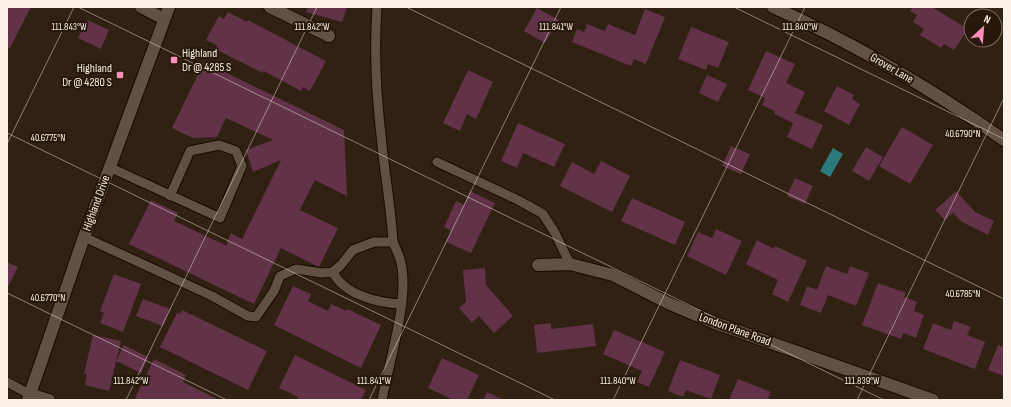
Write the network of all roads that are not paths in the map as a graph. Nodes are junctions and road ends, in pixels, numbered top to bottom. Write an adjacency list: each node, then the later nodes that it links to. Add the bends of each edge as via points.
1 (141, 7): 6 (street)
2 (169, 7): 6 (street, Highland Drive)
3 (377, 7): 13 (lane, via 374,48)
4 (773, 7): 8 (street, Grover Lane, via 825,30 890,65 959,108)
5 (278, 9): 7 (street)
6 (164, 19): 10 (street, Highland Drive)
7 (329, 36)
8 (1004, 140)
9 (437, 162): 14 (lane, via 543,214)
10 (109, 167): 11 (lane); 12 (street, Highland Drive)
11 (170, 196): 11 (lane, via 220,218 242,166 236,151 219,145 190,151)
12 (84, 237): 16 (lane, via 212,296 248,316 256,317 274,291 280,276 296,269); 19 (street, Highland Drive)
13 (393, 242): 16 (lane, via 374,242 353,250); 17 (lane, via 400,260)
14 (570, 264): 15 (street, London Plane Road); 22 (street, London Plane Road, via 613,275 715,323)
15 (538, 265)
16 (333, 272): 17 (lane, via 338,282 358,294 384,303)
17 (402, 304): 21 (lane)
18 (7, 382): 19 (lane)
19 (29, 397): 20 (street)
20 (49, 400)
21 (382, 400)
22 (933, 400)

